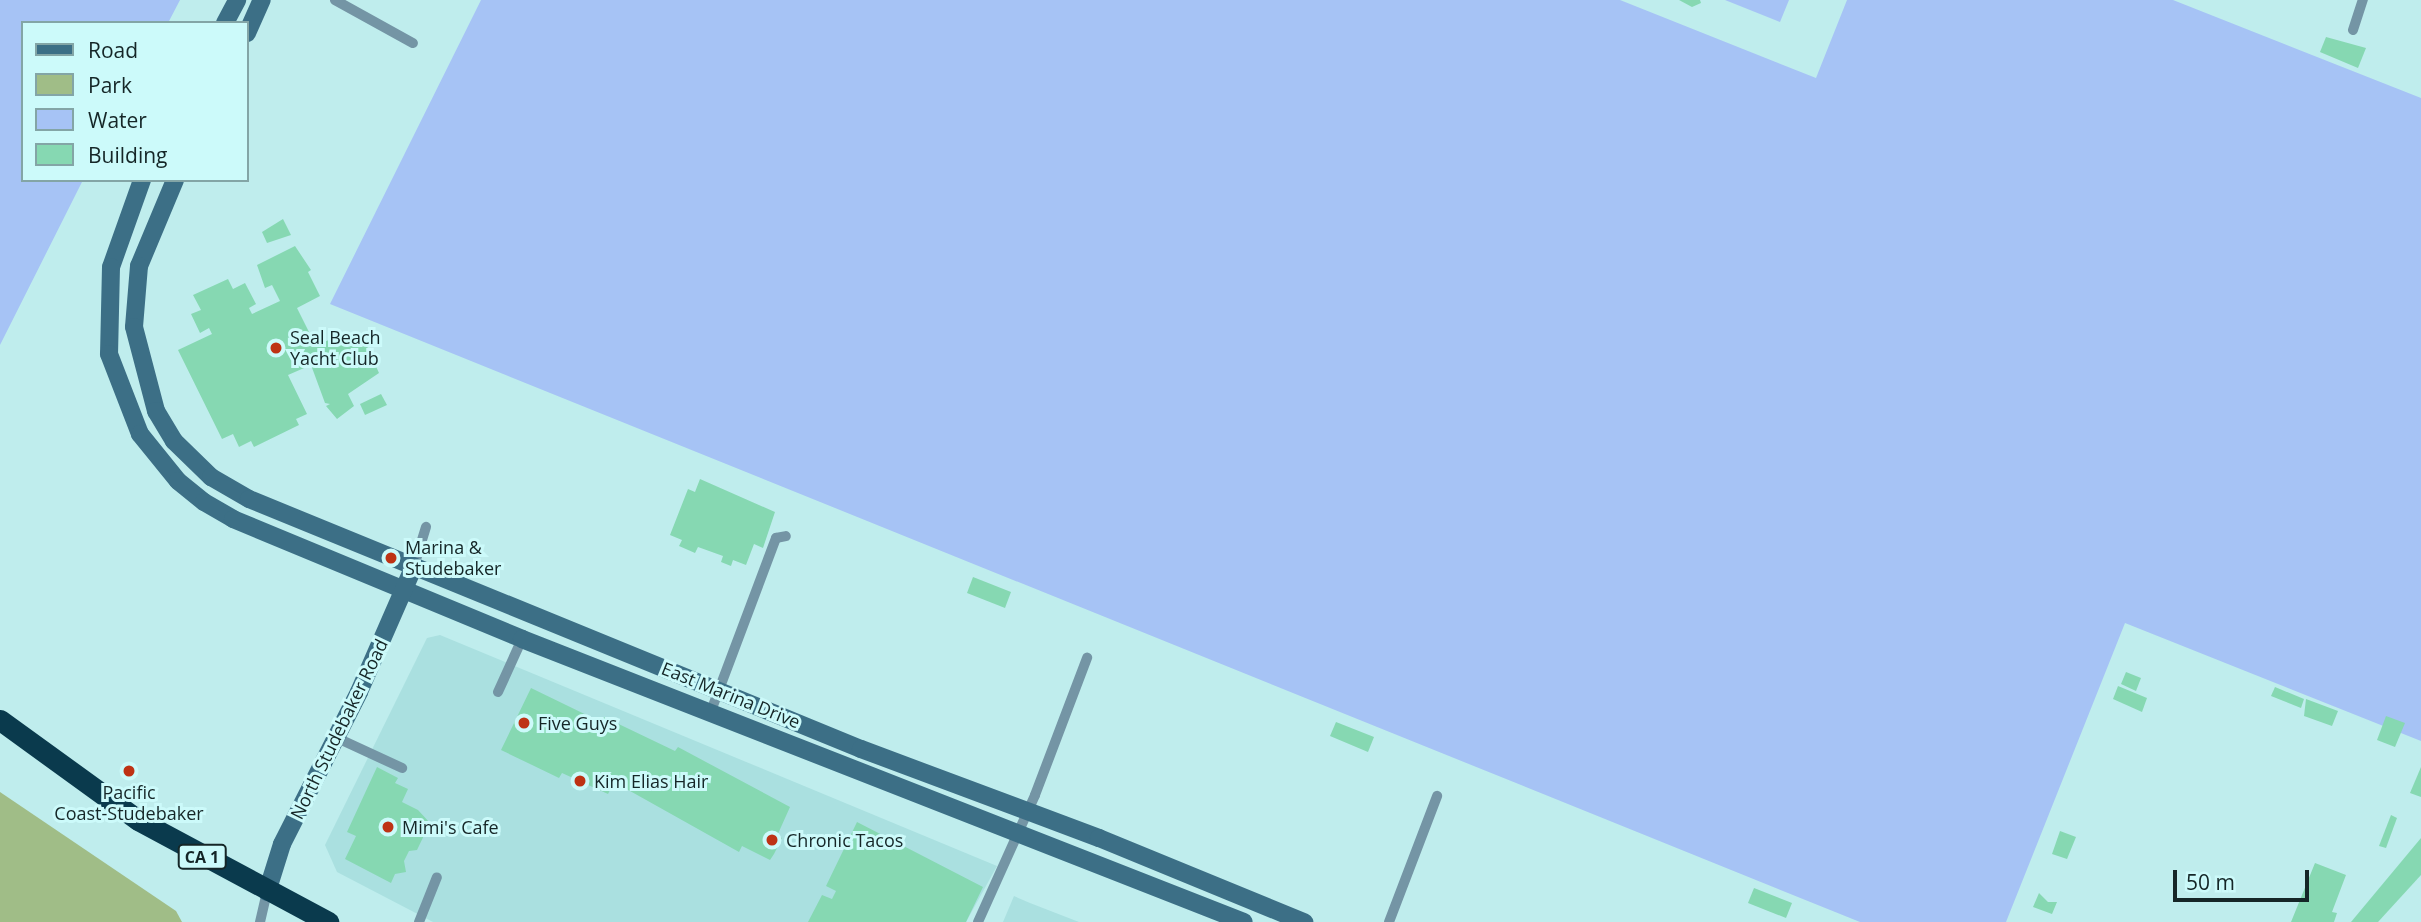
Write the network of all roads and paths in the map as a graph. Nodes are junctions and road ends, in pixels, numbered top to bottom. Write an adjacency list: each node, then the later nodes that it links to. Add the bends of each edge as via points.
1 (237, 0): 5 (main road)
2 (262, 0): 7 (main road)
3 (335, 0): 8 (lane)
4 (2363, 0): 6 (lane)
5 (226, 21)
6 (2353, 30)
7 (248, 31)
8 (413, 43)
9 (141, 182): 14 (main road, East Marina Drive, via 111,267 108,345 127,410 158,458 204,502 233,519)
10 (175, 182): 13 (main road, East Marina Drive, via 139,266 134,297 136,338 149,394 174,441 211,477 249,499)
11 (426, 527): 13 (lane)
12 (786, 536): 17 (lane, via 776,538)
13 (414, 566): 14 (main road, North Studebaker Road); 17 (main road, East Marina Drive)
14 (404, 590): 15 (main road, East Marina Drive); 21 (main road, North Studebaker Road)
15 (522, 639): 18 (lane); 19 (main road, East Marina Drive)
16 (1087, 658): 24 (lane)
17 (720, 689): 19 (lane); 24 (main road, East Marina Drive)
18 (498, 692)
19 (711, 711): 25 (main road, East Marina Drive)
20 (0, 720): 27 (highway, CA 1, via 138,820)
21 (335, 737): 22 (lane); 27 (main road, North Studebaker Road, via 282,845)
22 (402, 768)
23 (1437, 796): 34 (lane)
24 (1028, 813): 25 (lane); 33 (main road, East Marina Drive)
25 (1018, 833): 31 (lane); 32 (main road, East Marina Drive)
26 (437, 877): 30 (lane)
27 (267, 892): 28 (lane); 29 (highway, CA 1)
28 (260, 922)
29 (328, 922)
30 (419, 922)
31 (978, 922)
32 (1244, 922)
33 (1304, 922)
34 (1389, 922)

